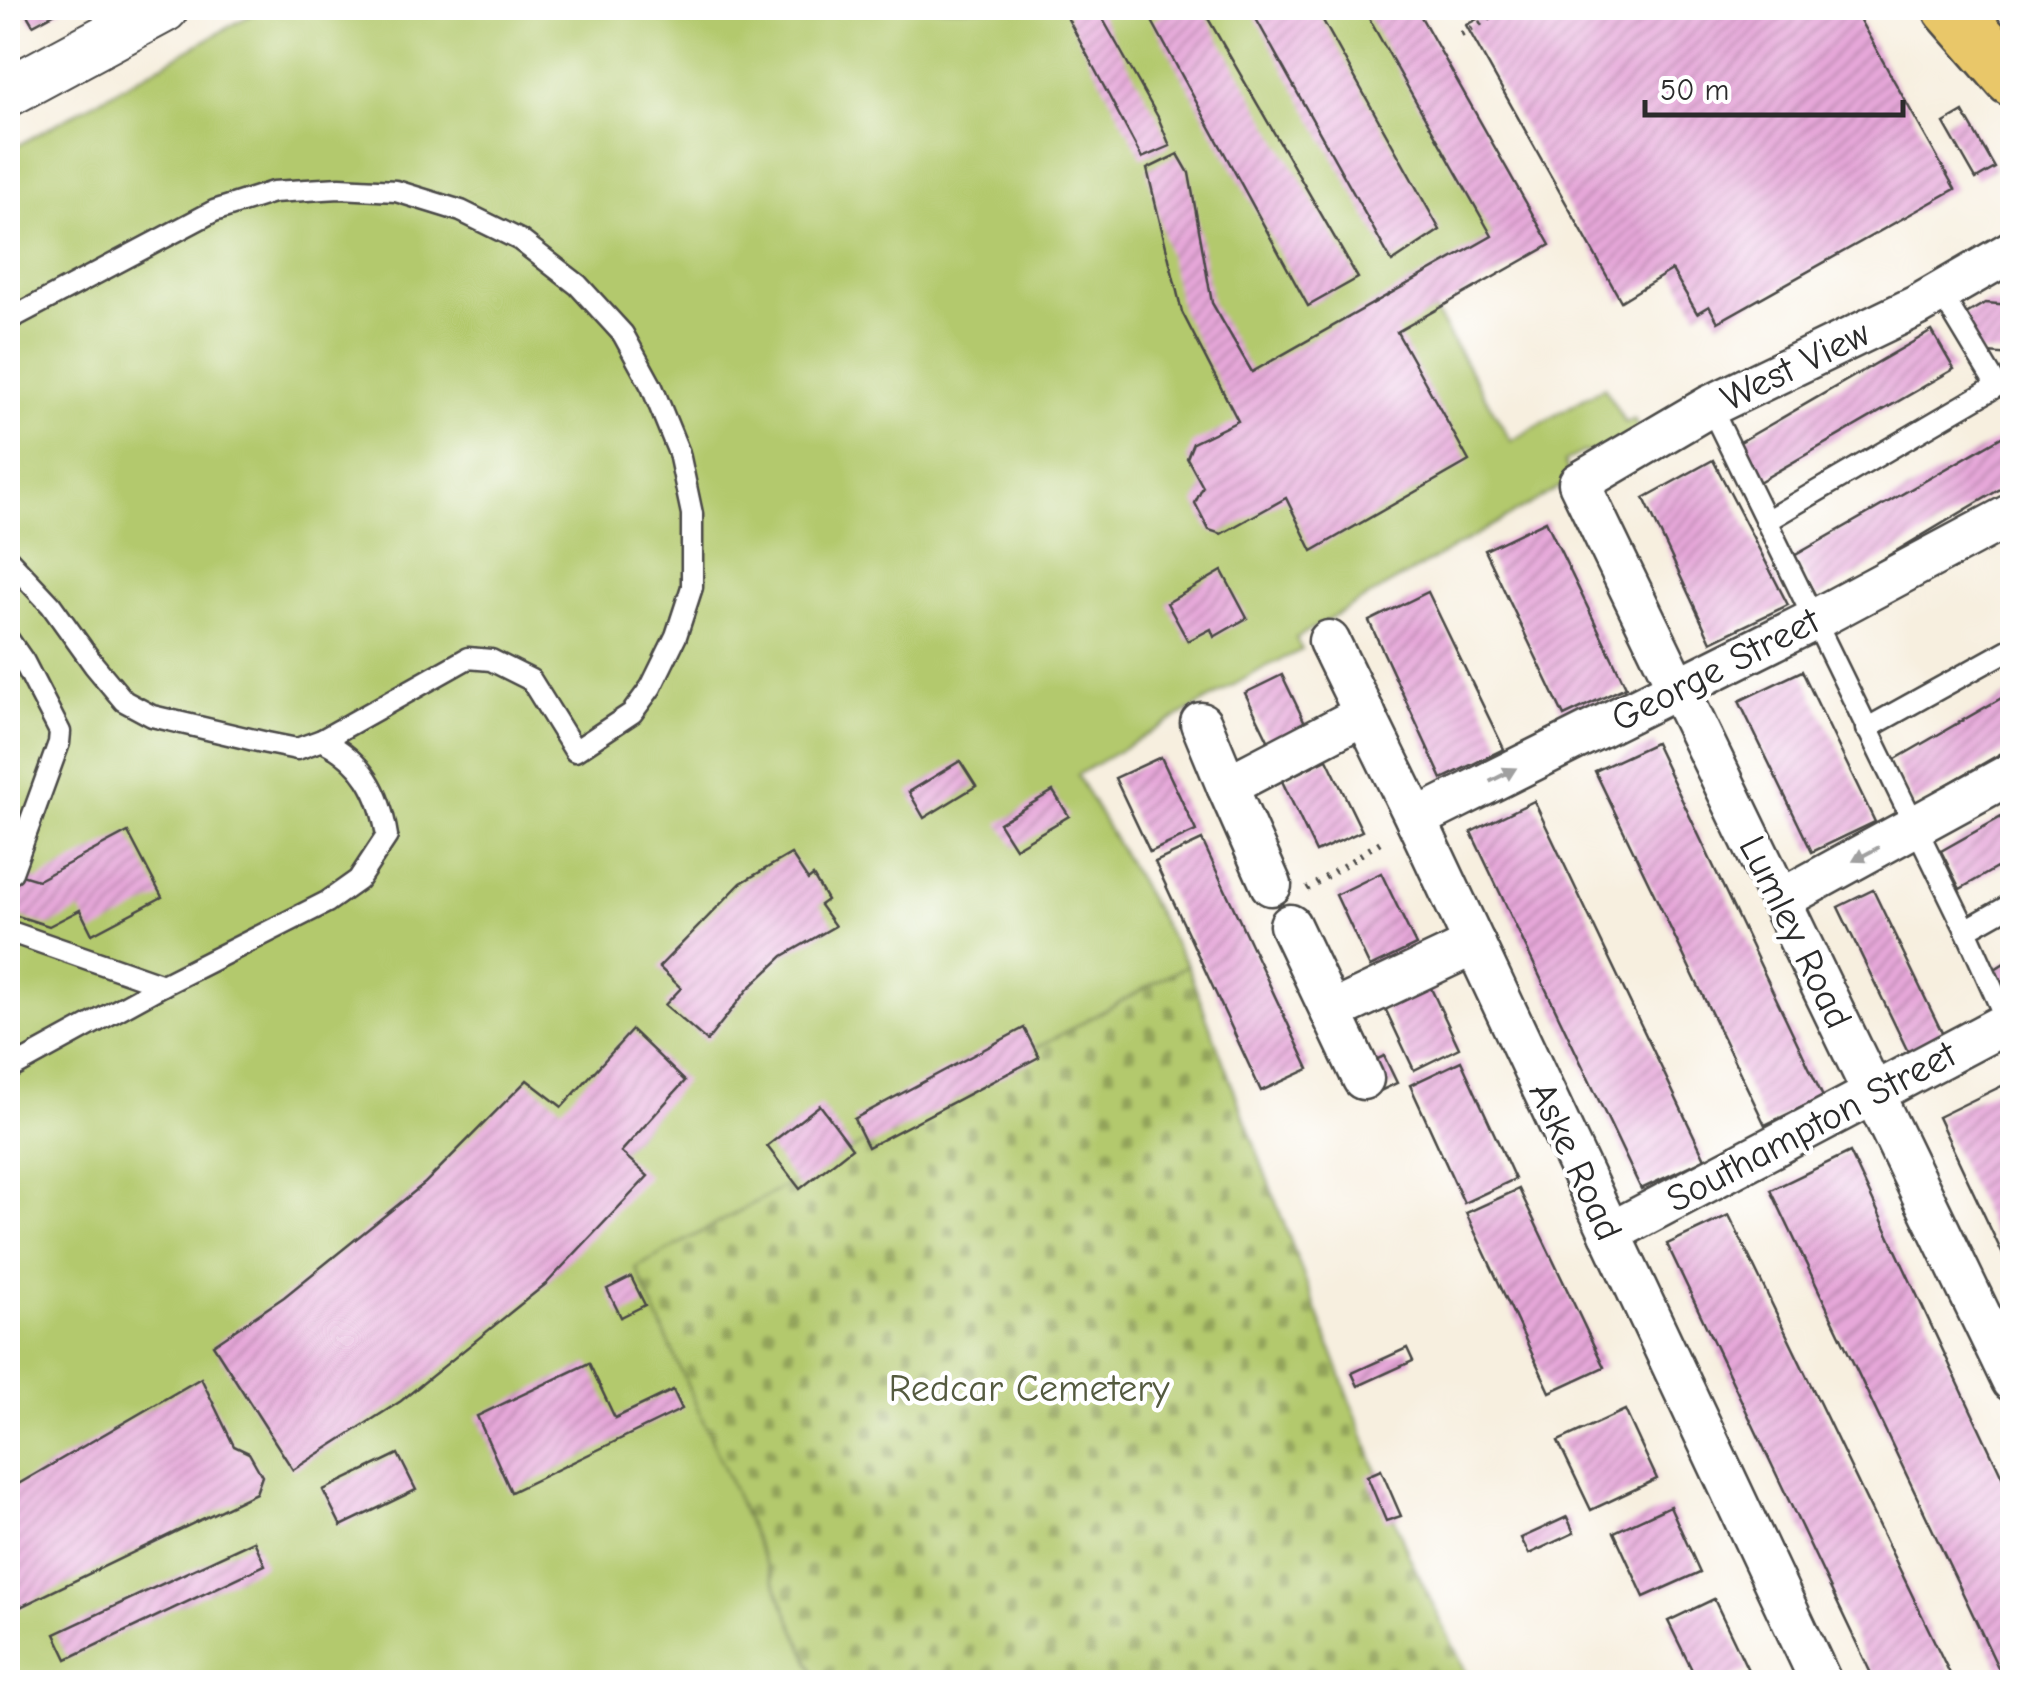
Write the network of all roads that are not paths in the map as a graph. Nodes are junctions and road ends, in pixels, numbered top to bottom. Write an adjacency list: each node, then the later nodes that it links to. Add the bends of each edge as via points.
1 (164, 8): 4 (street)
2 (1951, 8): 3 (main road)
3 (2005, 55)
4 (8, 92)
5 (2012, 251): 6 (street, West View)
6 (1941, 293): 8 (street, West View); 11 (lane, via 1997,386)
7 (8, 320): 21 (lane, via 214,211 274,192 340,188 396,191 520,240 578,285 623,334 679,452 692,514 692,587 652,687 632,714 576,750 531,680 490,660 468,658)
8 (1710, 406): 9 (street, West View); 11 (lane)
9 (1578, 484): 17 (street, Lumley Road)
10 (2012, 514): 13 (street, George Street)
11 (1766, 521): 13 (lane)
12 (8, 558): 21 (lane, via 124,701 152,716 297,749)
13 (1814, 620): 17 (street, George Street); 20 (lane)
14 (8, 638): 26 (lane, via 60,732)
15 (1329, 641): 18 (street, Aske Road)
16 (2012, 648): 20 (lane)
17 (1678, 688): 24 (street, George Street, one-way to 17); 27 (street, Lumley Road)
18 (1365, 714): 23 (street); 24 (street, Aske Road)
19 (1201, 724): 23 (street)
20 (1866, 729): 25 (lane)
21 (322, 740): 32 (lane, via 366,776 382,807 388,836 372,861 326,902)
22 (2012, 773): 25 (street)
23 (1227, 786): 33 (street, via 1286,902)
24 (1416, 819): 31 (street, Aske Road)
25 (1914, 828): 27 (street, one-way to 27); 29 (lane)
26 (12, 872)
27 (1780, 900): 37 (street, Lumley Road)
28 (2012, 904): 29 (lane)
29 (1966, 930): 34 (lane)
30 (8, 932): 32 (lane)
31 (1474, 944): 33 (street); 38 (street, Aske Road)
32 (164, 985): 35 (lane)
33 (1331, 1012): 36 (street)
34 (2011, 1025): 37 (street, Southampton Street)
35 (8, 1070)
36 (1363, 1079)
37 (1873, 1093): 38 (street, Southampton Street); 39 (street, Lumley Road)
38 (1610, 1233): 41 (street, Aske Road)
39 (1996, 1306): 40 (street, Lumley Road)
40 (2012, 1381)
41 (1821, 1682)

